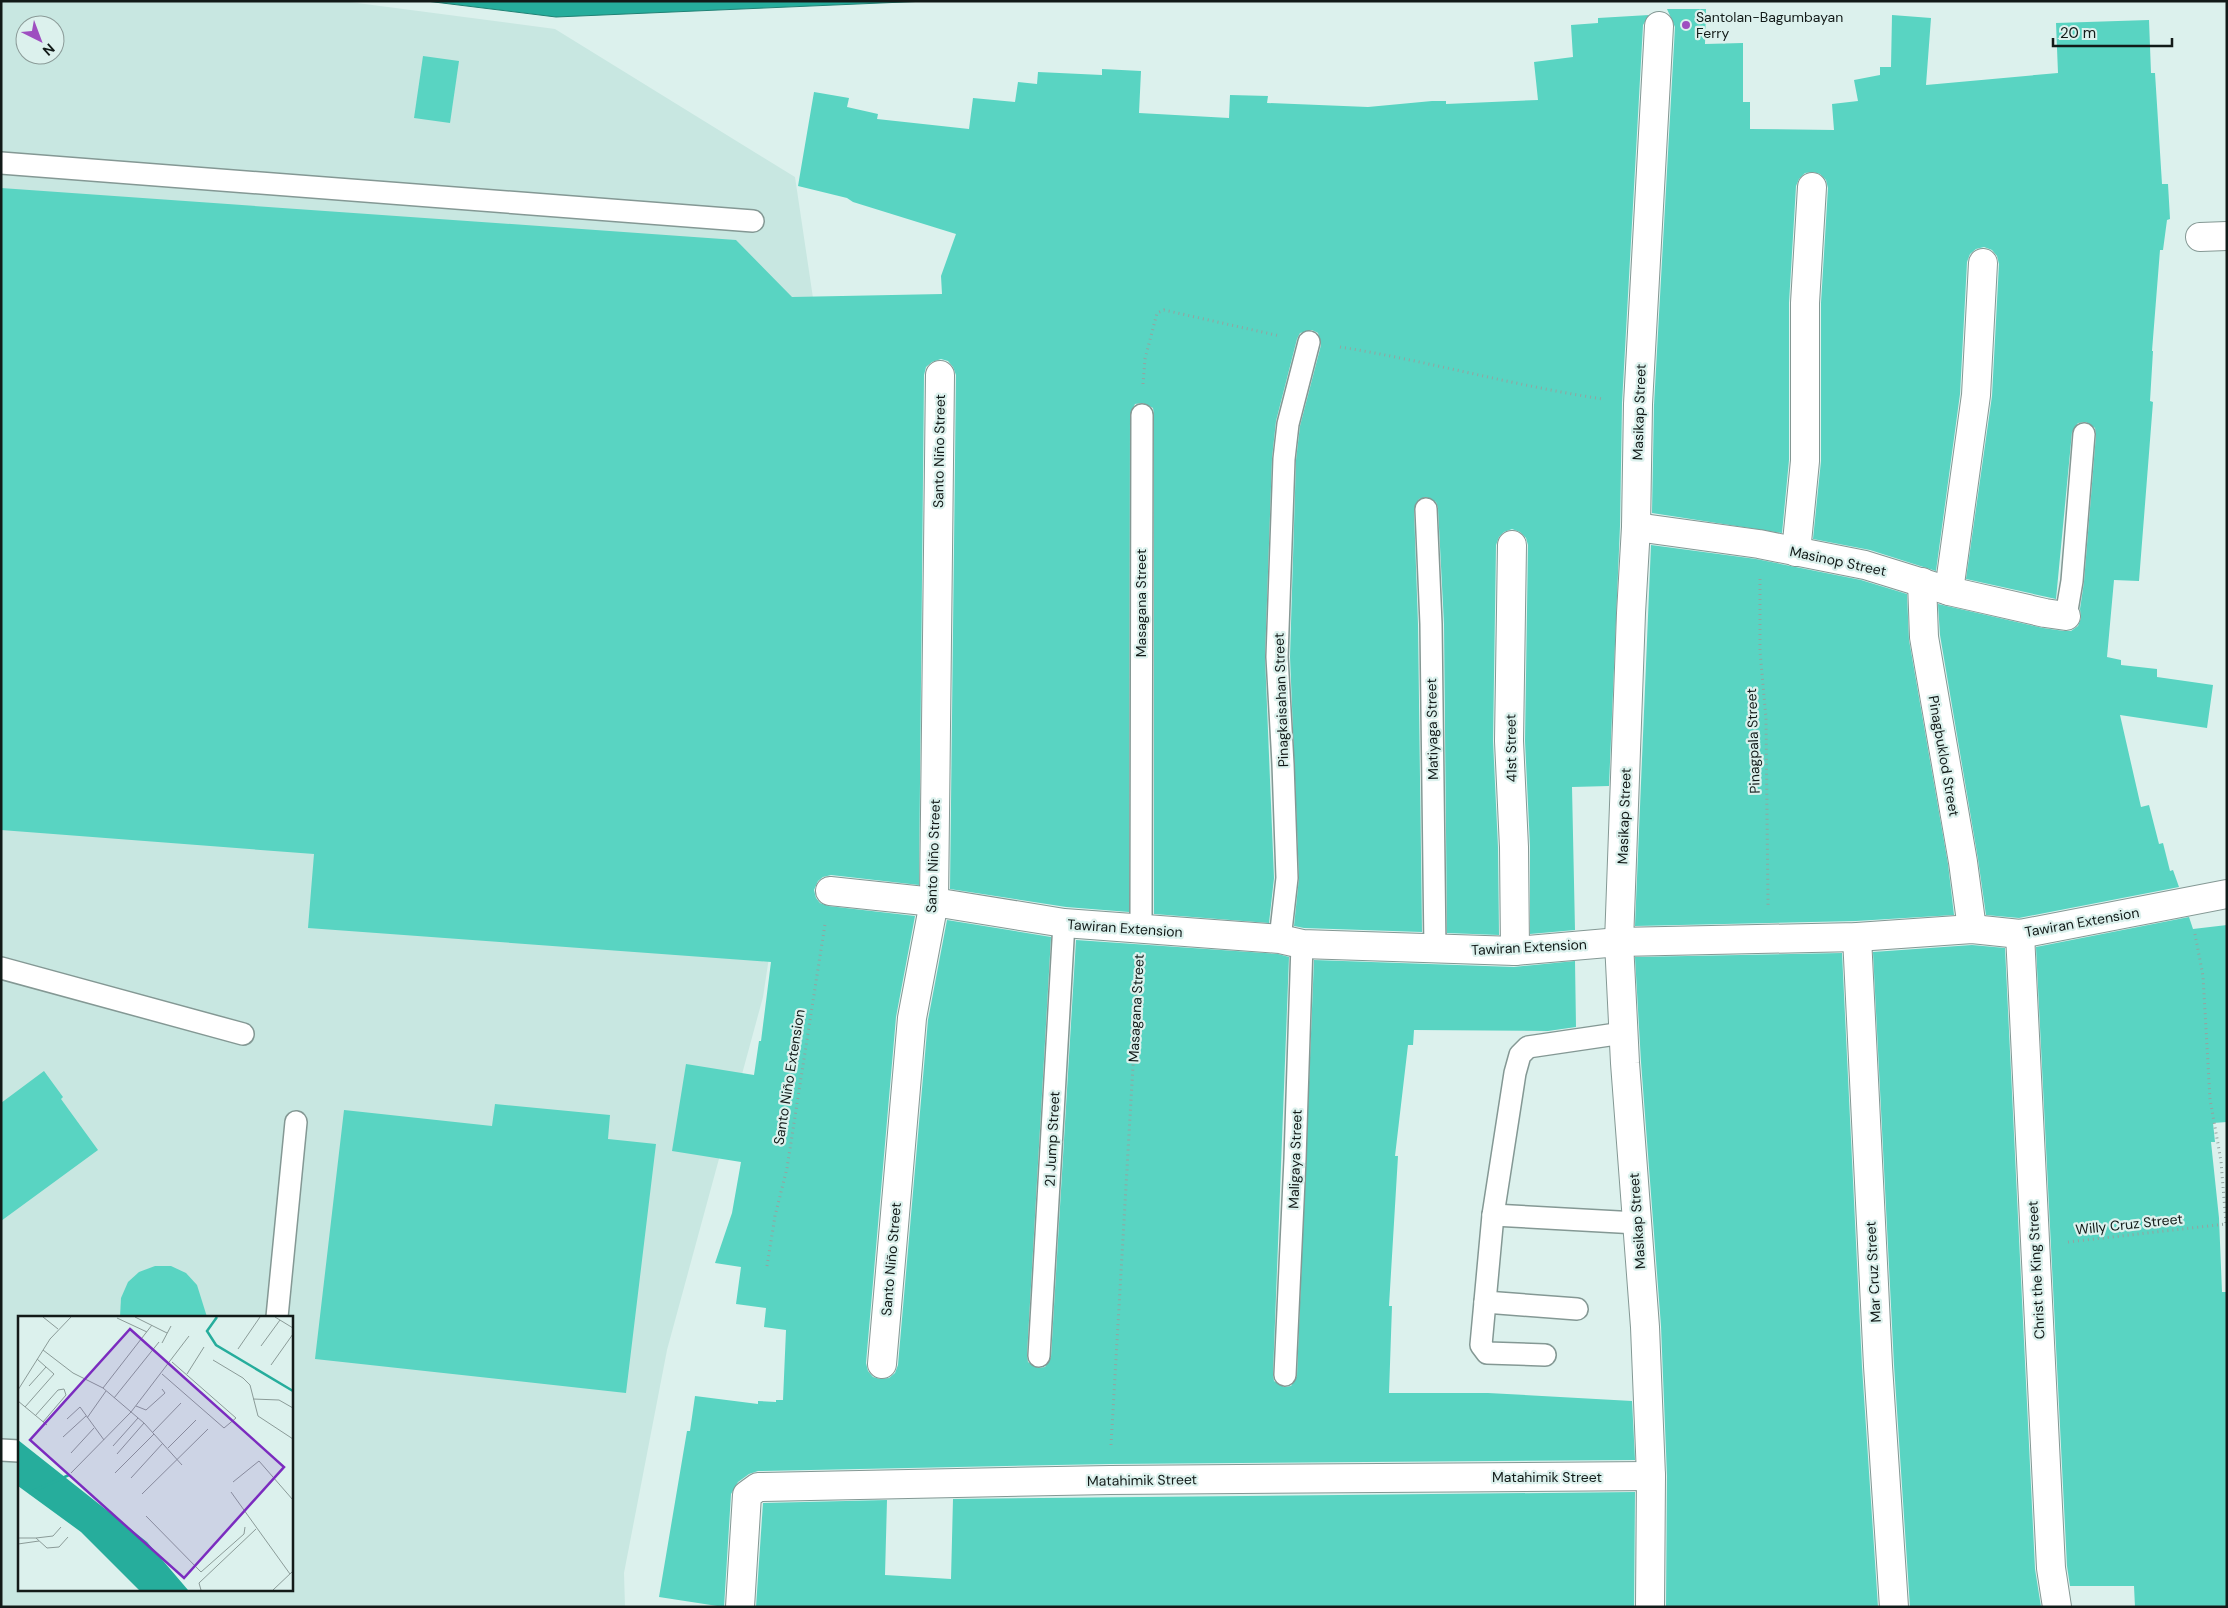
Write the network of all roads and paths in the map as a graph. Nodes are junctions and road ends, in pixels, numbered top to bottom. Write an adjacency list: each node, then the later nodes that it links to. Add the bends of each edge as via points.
1 (1659, 26): 10 (street, Masikap Street)
2 (1, 163): 4 (lane)
3 (1812, 187): 17 (street, via 1805,303 1805,461)
4 (753, 221)
5 (2227, 236): 6 (street)
6 (2200, 237)
7 (1982, 263): 19 (street, via 1976,395)
8 (1309, 342): 10 (path, via 1395,356 1552,392); 11 (path, via 1175,311 1157,313 1145,359); 31 (lane, Pinagkaisahan Street, via 1288,424 1284,460 1277,657)
9 (940, 376): 23 (street, Santo Niño Street)
10 (1638, 404): 14 (street, Masikap Street)
11 (1142, 415): 27 (lane, Masagana Street)
12 (2084, 434): 20 (lane, via 2072,581)
13 (1426, 509): 33 (lane, Matiyaga Street, via 1431,624)
14 (1636, 528): 15 (street, Masinop Street); 32 (street, Masikap Street)
15 (1759, 544): 17 (street, Masinop Street); 30 (path, Pinagpala Street, via 1760,652 1766,718)
16 (1512, 545): 34 (street, 41st Street, via 1509,741)
17 (1796, 552): 18 (street, Masinop Street, via 1865,564)
18 (1922, 582): 19 (street, Masinop Street); 26 (street, Pinagbuklod Street, via 1924,637)
19 (1949, 591): 20 (street, Masinop Street)
20 (2066, 616)
21 (830, 891): 23 (street, Tawiran Extension); 43 (path, Santo Niño Extension, via 787,1168)
22 (2227, 894): 24 (street, Tawiran Extension)
23 (934, 902): 25 (street, Tawiran Extension); 49 (street, Santo Niño Street, via 912,1018)
24 (2189, 902): 28 (street, Tawiran Extension); 41 (path, via 2203,976 2210,1099 2222,1161)
25 (1064, 923): 27 (street, Tawiran Extension); 48 (lane, 21 Jump Street)
26 (1972, 928): 28 (street, Tawiran Extension); 29 (street, Tawiran Extension)
27 (1141, 929): 31 (street, Tawiran Extension); 54 (path, Masagana Street)
28 (2020, 934): 42 (street, Christ the King Street)
29 (1857, 936): 30 (street, Tawiran Extension); 57 (street, Mar Cruz Street, via 1878,1366)
30 (1769, 938): 32 (street, Tawiran Extension)
31 (1291, 942): 33 (street, Tawiran Extension); 50 (lane, Maligaya Street, via 1296,1159)
32 (1619, 942): 34 (street, Tawiran Extension); 36 (street, Masikap Street)
33 (1435, 950): 34 (street, Tawiran Extension)
34 (1516, 951)
35 (1, 968): 37 (lane)
36 (1624, 1032): 39 (lane, via 1528,1047 1520,1056); 40 (street, Masikap Street)
37 (243, 1034)
38 (296, 1122): 46 (lane)
39 (1493, 1216): 40 (lane); 44 (lane)
40 (1637, 1223): 53 (street, Masikap Street)
41 (2226, 1224): 42 (path, Willy Cruz Street)
42 (2034, 1245): 58 (street, Christ the King Street, via 2051,1568)
43 (767, 1266)
44 (1485, 1302): 45 (lane); 47 (lane, via 1481,1345 1487,1354)
45 (1577, 1309)
46 (277, 1316)
47 (1544, 1355)
48 (1039, 1356)
49 (882, 1364)
50 (1285, 1374)
51 (1, 1450): 52 (lane)
52 (18, 1451)
53 (1651, 1476): 54 (street, Matahimik Street); 56 (street, Masikap Street)
54 (1110, 1480): 55 (street, Matahimik Street, via 758,1487 746,1495)
55 (740, 1607)
56 (1650, 1607)
57 (1894, 1607)
58 (2057, 1607)

